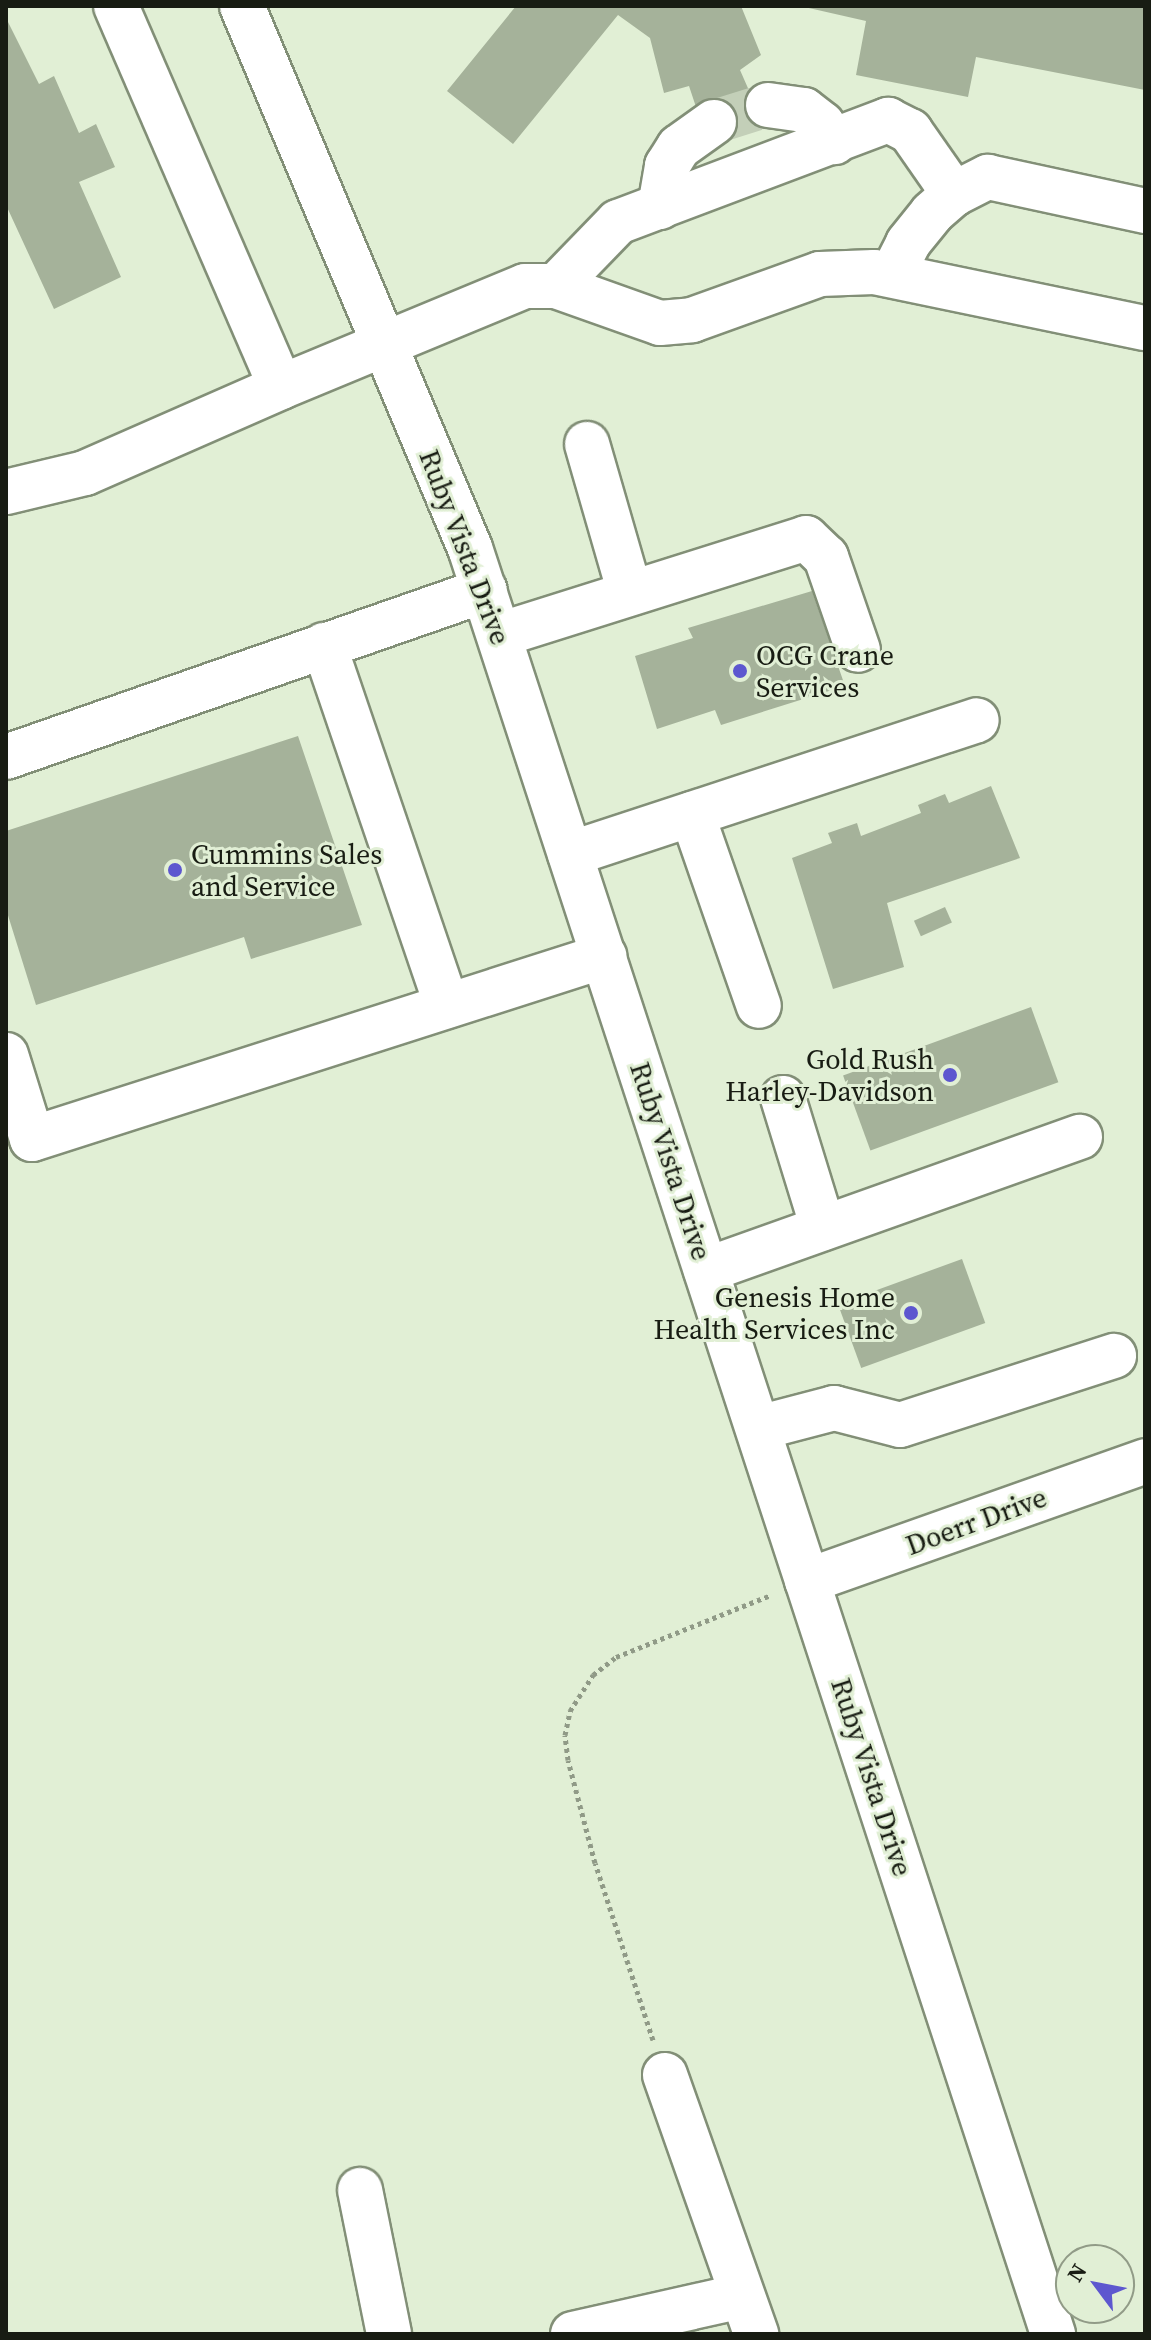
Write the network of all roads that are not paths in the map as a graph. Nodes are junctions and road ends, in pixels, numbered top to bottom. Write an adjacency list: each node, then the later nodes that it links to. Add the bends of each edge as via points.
1 (116, 6): 13 (street)
2 (242, 6): 12 (street, Ruby Vista Drive)
3 (768, 105): 5 (street, via 804,110)
4 (714, 122): 7 (street, via 679,147 667,166)
5 (834, 142): 6 (street, via 888,120 900,122); 7 (street)
6 (954, 194): 8 (street, via 988,177); 9 (street, via 908,243)
7 (660, 207): 10 (street, via 618,222)
8 (1145, 211)
9 (892, 275): 10 (street, via 844,270 820,274 692,320 660,323); 11 (street)
10 (556, 286): 12 (street, via 502,291)
11 (1145, 328)
12 (384, 341): 13 (street); 16 (street, Ruby Vista Drive)
13 (281, 387): 15 (street, via 85,473)
14 (587, 444): 17 (street)
15 (6, 492)
16 (485, 590): 18 (street, Ruby Vista Drive); 19 (street)
17 (630, 593): 18 (street); 20 (street, via 806,538 826,557)
18 (499, 635): 24 (street, Ruby Vista Drive)
19 (324, 645): 22 (street); 26 (street)
20 (858, 650)
21 (977, 720): 23 (street)
22 (6, 757)
23 (692, 814): 24 (street); 27 (street)
24 (570, 854): 25 (street, Ruby Vista Drive)
25 (604, 956): 26 (street); 32 (street, Ruby Vista Drive)
26 (447, 1006): 28 (street, via 32,1139)
27 (759, 1006)
28 (6, 1055)
29 (783, 1098): 31 (street)
30 (1080, 1137): 31 (street)
31 (823, 1228): 32 (street)
32 (706, 1270): 34 (street, Ruby Vista Drive)
33 (1114, 1356): 34 (street, via 900,1425 834,1408)
34 (758, 1428): 36 (street, Ruby Vista Drive)
35 (1145, 1461): 36 (street, Doerr Drive)
36 (807, 1581): 42 (street, Ruby Vista Drive)
37 (665, 2075): 39 (street)
38 (360, 2190): 40 (street)
39 (749, 2315): 41 (street)
40 (389, 2334)
41 (573, 2334)
42 (1053, 2334)

